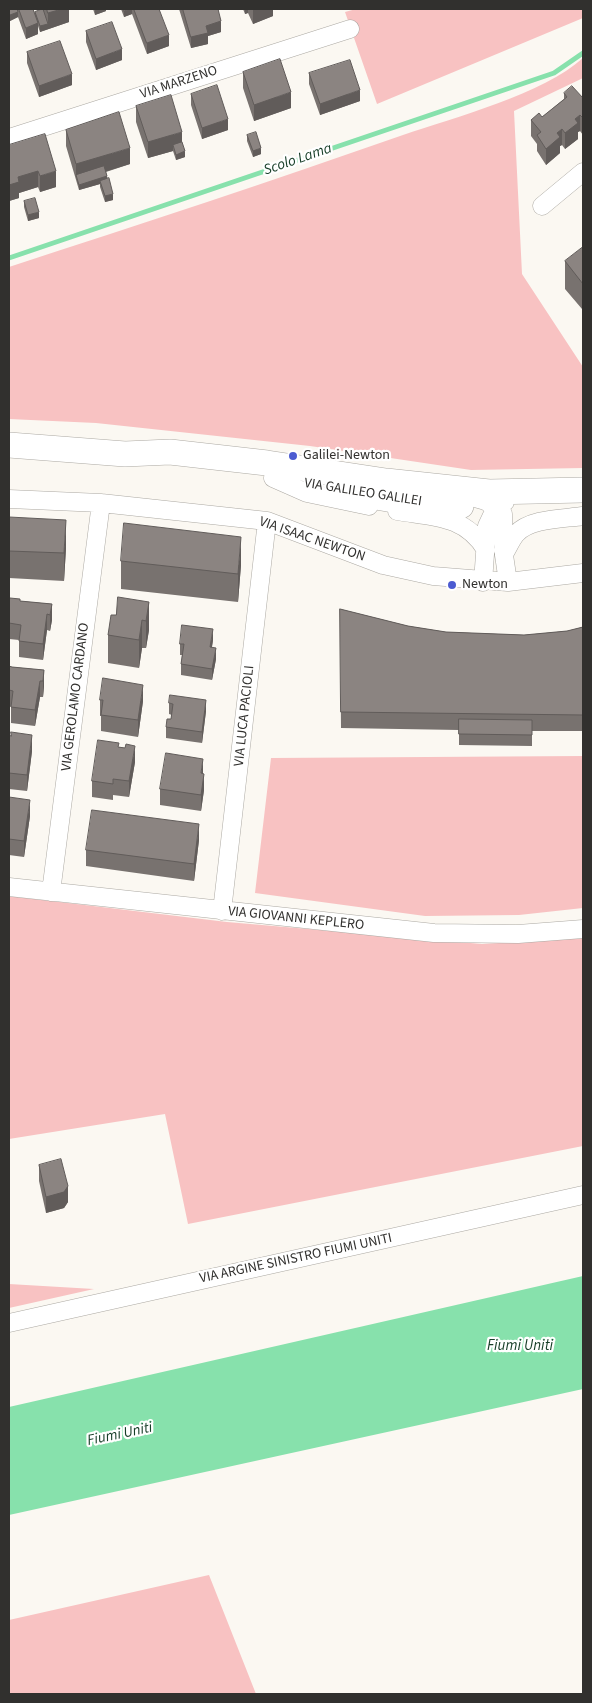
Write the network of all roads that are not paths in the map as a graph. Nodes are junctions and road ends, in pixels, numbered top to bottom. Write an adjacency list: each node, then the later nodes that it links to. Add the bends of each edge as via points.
1 (350, 28): 2 (street, VIA MARZENO)
2 (9, 138)
3 (583, 172): 4 (street)
4 (542, 206)
5 (9, 444): 6 (main road, VIA GALILEO GALILEI)
6 (146, 455): 7 (main road, VIA GALILEO GALILEI, via 164,464); 8 (main road, VIA GALILEO GALILEI, via 180,453)
7 (273, 478): 13 (main road, VIA GALILEO GALILEI, via 393,500); 16 (street, via 307,493 456,522 477,535)
8 (401, 482): 9 (main road, VIA GALILEO GALILEI, via 489,492); 13 (street, via 417,492 468,496 486,501)
9 (583, 491): 13 (street, via 574,498 513,499)
10 (9, 498): 11 (street, VIA ISAAC NEWTON)
11 (101, 503): 15 (street, VIA ISAAC NEWTON); 22 (street, VIA GEROLAMO CARDANO)
12 (583, 507): 13 (main road, VIA GALILEO GALILEI)
13 (495, 509): 16 (street, via 487,526); 17 (street, via 503,514)
14 (583, 516): 17 (street, via 527,527 517,533)
15 (267, 521): 19 (street, VIA ISAAC NEWTON, via 383,565); 23 (street, VIA LUCA PACIOLI)
16 (486, 550): 19 (street)
17 (504, 555): 20 (street)
18 (583, 572): 20 (street, VIA ISAAC NEWTON)
19 (483, 582): 20 (street, VIA ISAAC NEWTON)
20 (508, 582)
21 (9, 887): 22 (street, VIA GIOVANNI KEPLERO)
22 (51, 892): 23 (street, VIA GIOVANNI KEPLERO)
23 (222, 911): 24 (street, VIA GIOVANNI KEPLERO, via 434,933 518,934)
24 (583, 929)
25 (583, 1195): 26 (street, VIA ARGINE SINISTRO FIUMI UNITI)
26 (9, 1322)

